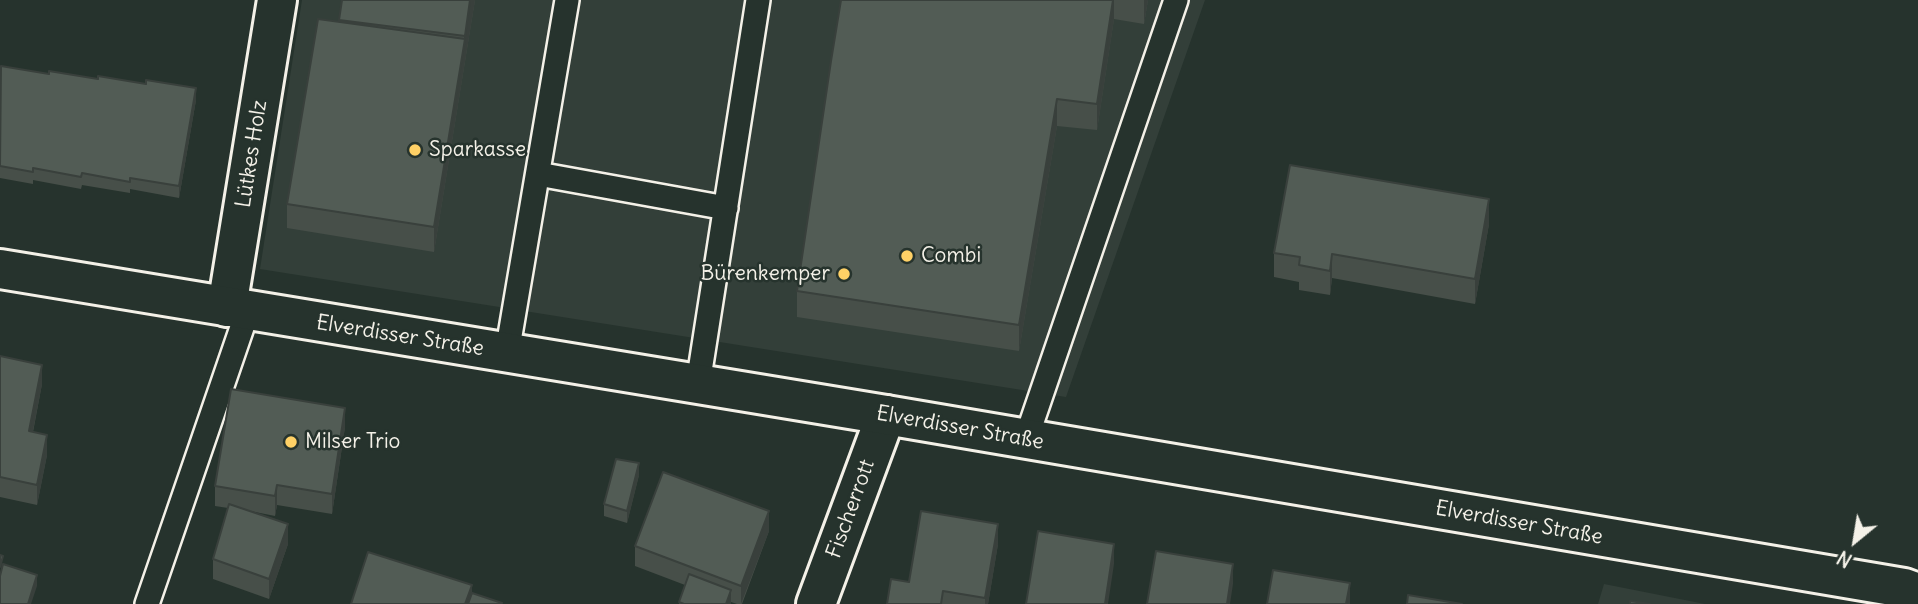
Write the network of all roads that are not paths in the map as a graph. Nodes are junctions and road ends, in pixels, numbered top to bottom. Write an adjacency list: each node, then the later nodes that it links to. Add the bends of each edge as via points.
1 (277, 0): 8 (street, Lütkes Holz)
2 (567, 0): 5 (lane)
3 (758, 0): 6 (lane)
4 (1176, 0): 12 (lane)
5 (538, 174): 6 (lane); 9 (lane)
6 (726, 208): 10 (lane)
7 (0, 269): 8 (street, Elverdisser Straße)
8 (237, 309): 9 (street, Elverdisser Straße); 14 (lane)
9 (508, 354): 10 (street, Elverdisser Straße)
10 (698, 384): 11 (street, Elverdisser Straße)
11 (886, 415): 12 (street, Elverdisser Straße); 15 (street, Fischerrott)
12 (1026, 439): 13 (street, Elverdisser Straße)
13 (1918, 593)
14 (147, 604)
15 (816, 604)

